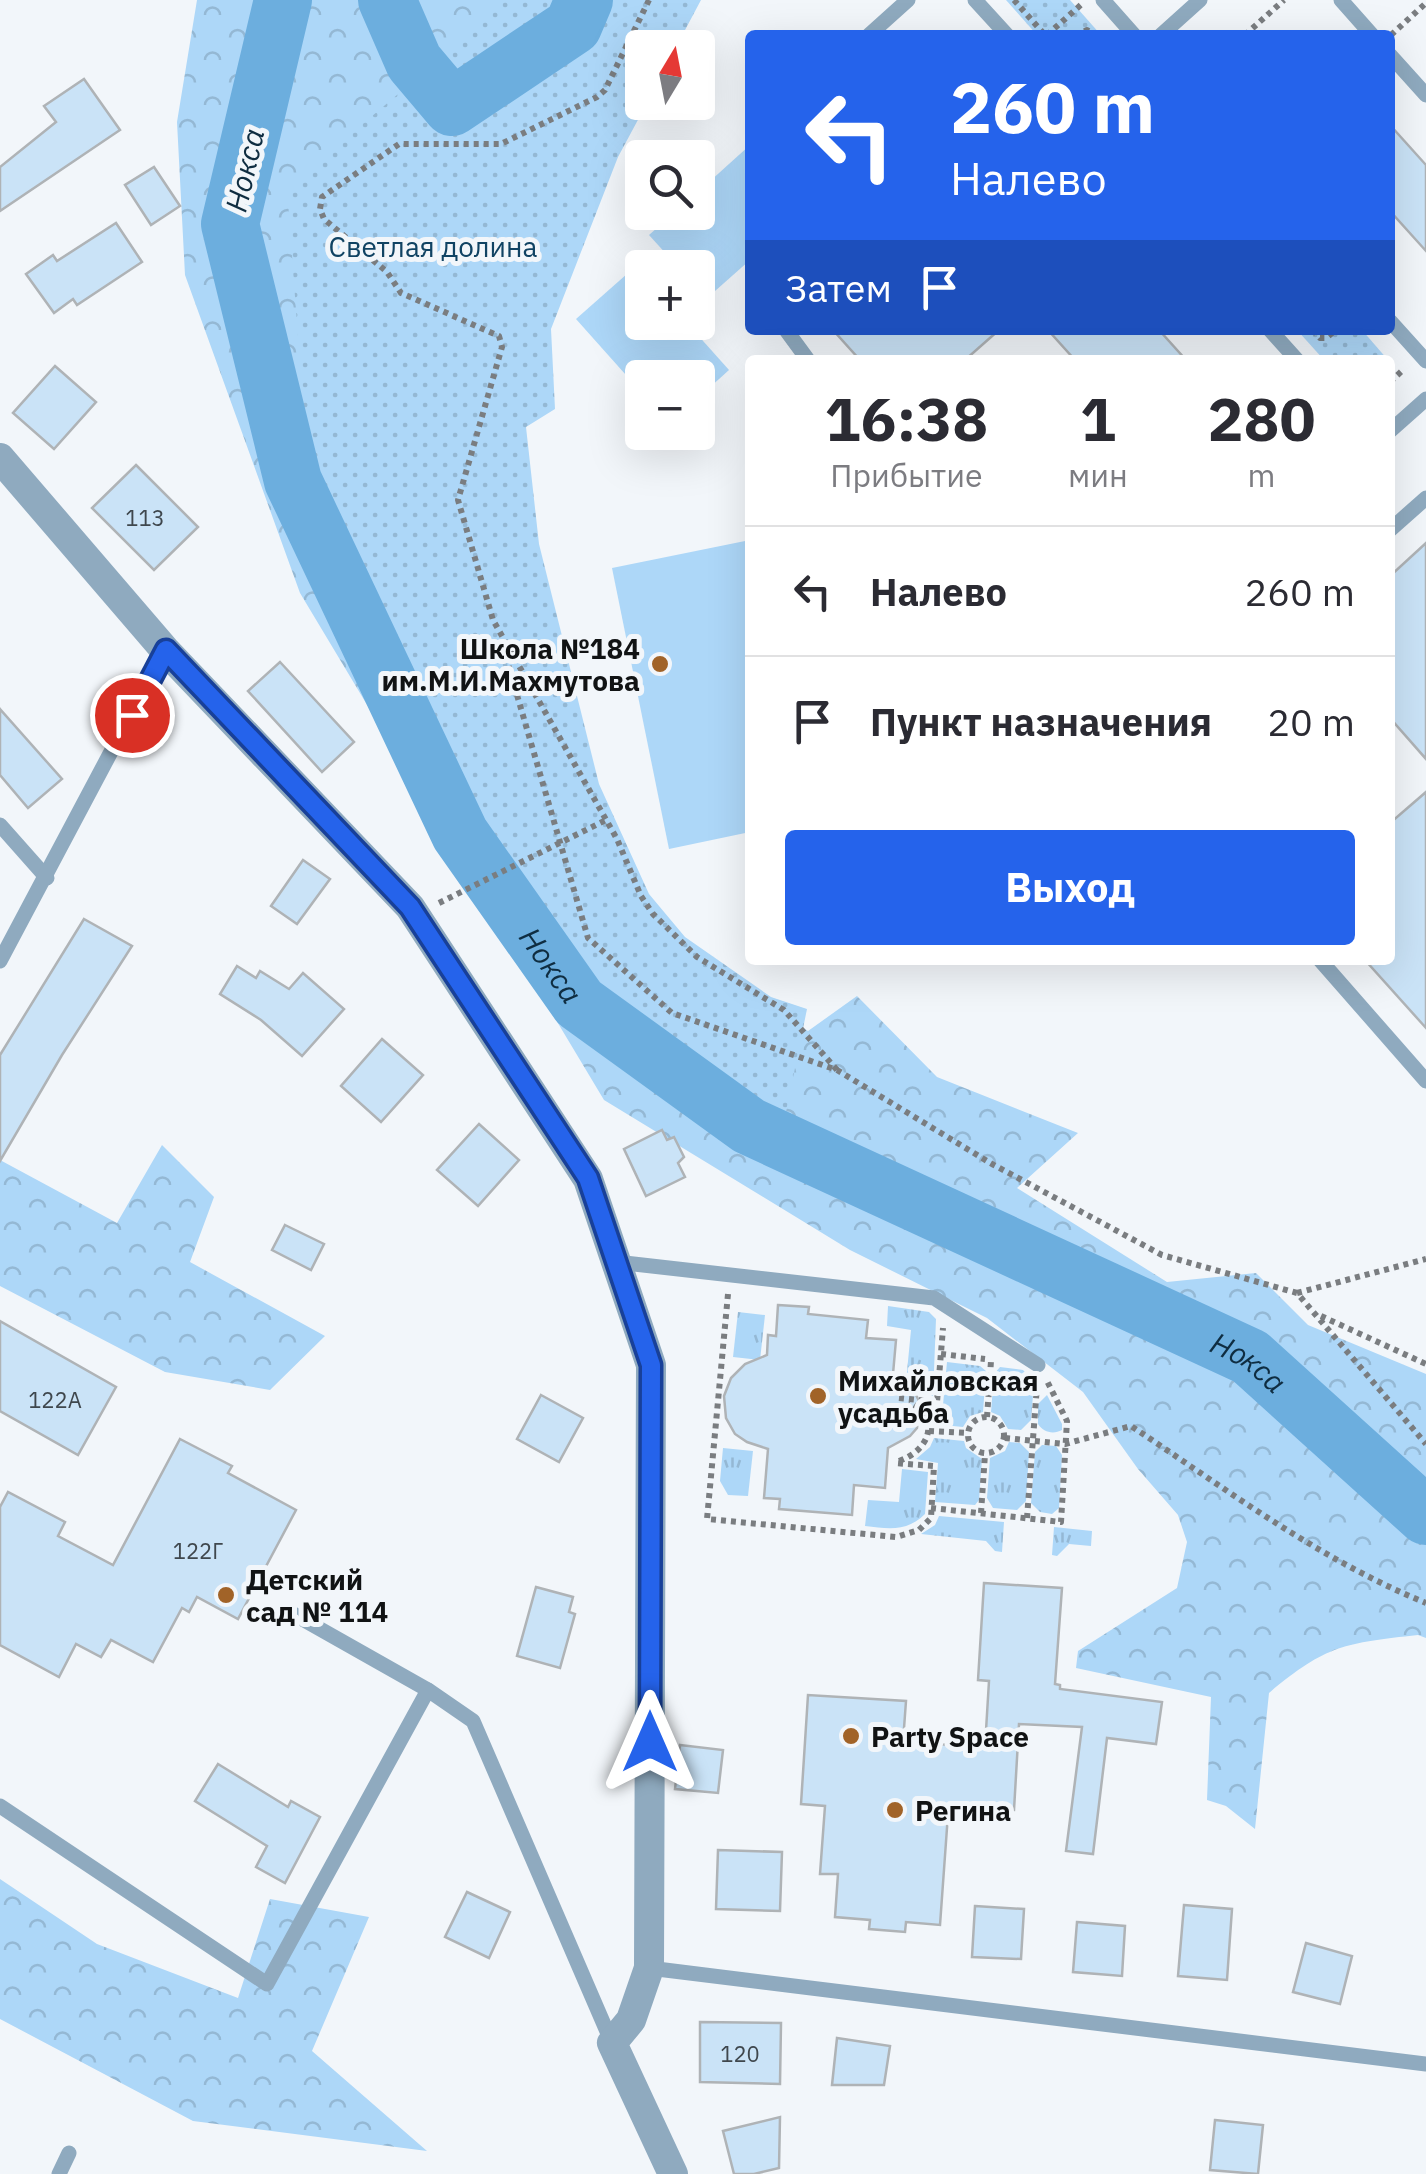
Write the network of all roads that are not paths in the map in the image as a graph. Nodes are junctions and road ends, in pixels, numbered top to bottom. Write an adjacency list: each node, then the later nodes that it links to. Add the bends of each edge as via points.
1 (908, 0): 6 (lane)
2 (975, 0): 7 (lane)
3 (1103, 0): 8 (lane)
4 (1200, 0): 9 (lane)
5 (1341, 0): 10 (lane)
6 (875, 30)
7 (1002, 30)
8 (1130, 30)
9 (1167, 30)
10 (1368, 30)
11 (1395, 61): 12 (lane)
12 (1426, 95)
13 (1395, 327): 16 (lane)
14 (1274, 335): 15 (lane)
15 (1292, 355)
16 (1426, 361)
17 (1426, 399): 18 (lane)
18 (1395, 427)
19 (0, 458): 22 (street)
20 (1426, 498): 21 (lane)
21 (1395, 526)
22 (166, 650): 24 (lane); 28 (street, via 410,907 588,1178)
23 (0, 825): 24 (lane)
24 (47, 878): 25 (lane)
25 (0, 962)
26 (1324, 965): 27 (lane)
27 (1426, 1081)
28 (616, 1262): 29 (lane, via 934,1298); 33 (street, via 651,1365)
29 (1038, 1365)
30 (290, 1612): 31 (lane)
31 (428, 1690): 32 (lane, via 267,1984); 34 (lane, via 473,1720)
32 (0, 1806)
33 (649, 1968): 34 (street, via 631,2020); 35 (lane)
34 (612, 2043): 38 (street)
35 (1426, 2064)
36 (68, 2152): 37 (lane)
37 (59, 2174)
38 (673, 2174)

